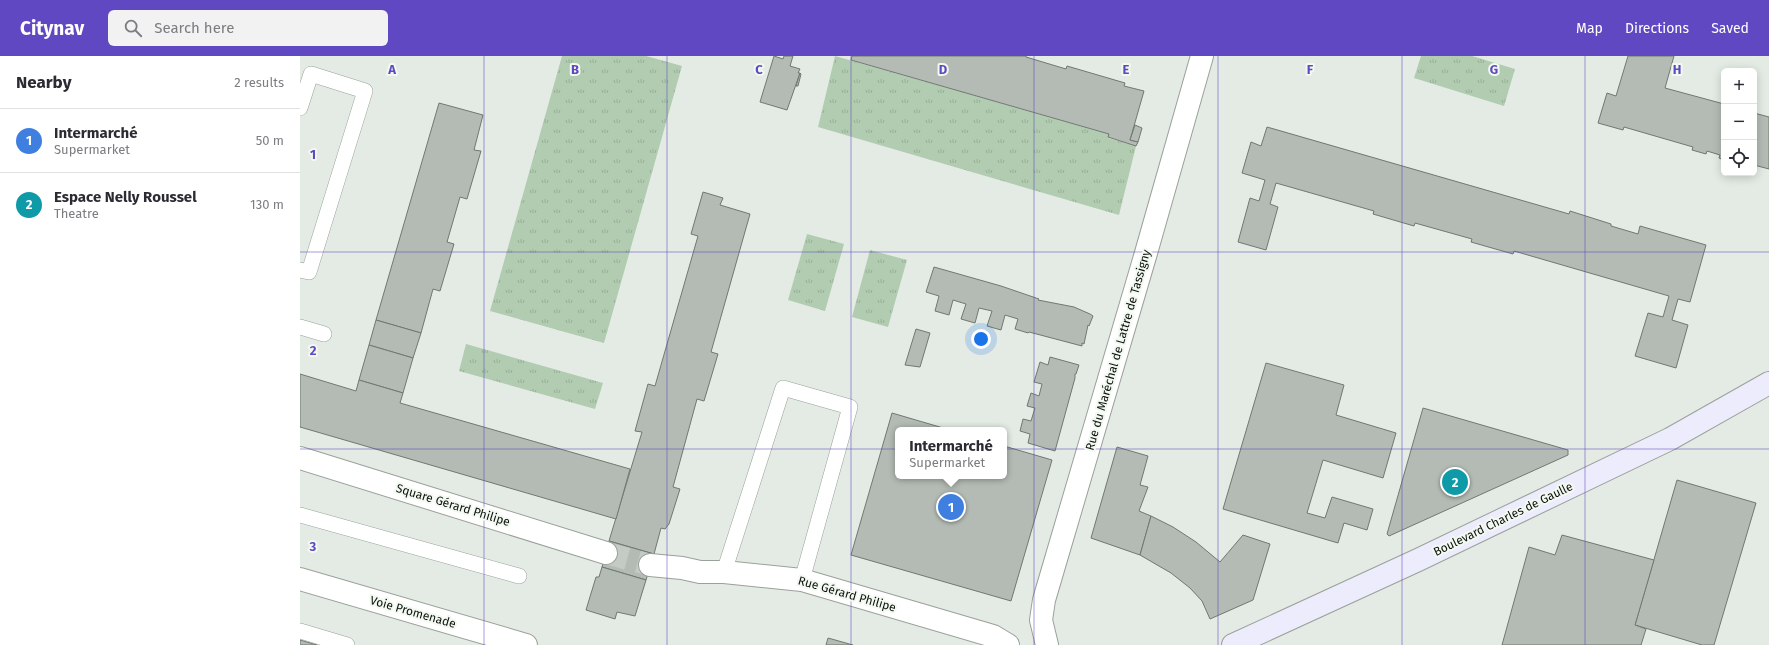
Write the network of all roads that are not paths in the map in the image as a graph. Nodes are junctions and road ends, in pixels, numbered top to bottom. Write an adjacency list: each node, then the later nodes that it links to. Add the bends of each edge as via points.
1 (1202, 56): 19 (street, Rue du Maréchal de Lattre de Tassigny, via 1044,600 1041,620)
2 (300, 108): 3 (lane, via 310,74 365,91 309,272)
3 (300, 270)
4 (300, 327): 5 (lane)
5 (324, 334)
6 (1769, 383): 20 (main road, Boulevard Charles de Gaulle, via 1670,439)
7 (300, 458): 9 (street, Square Gérard Philipe)
8 (300, 515): 12 (lane)
9 (606, 553)
10 (650, 565): 11 (street, Rue Gérard Philipe, via 700,572)
11 (724, 572): 14 (street, Rue Gérard Philipe); 14 (lane, via 783,388 850,407)
12 (519, 576)
13 (300, 579): 17 (street, Voie Promenade)
14 (802, 580): 18 (street, Rue Gérard Philipe, via 993,636)
15 (300, 632): 16 (lane)
16 (347, 645)
17 (526, 645)
18 (1008, 645)
19 (1047, 645)
20 (1233, 645)

